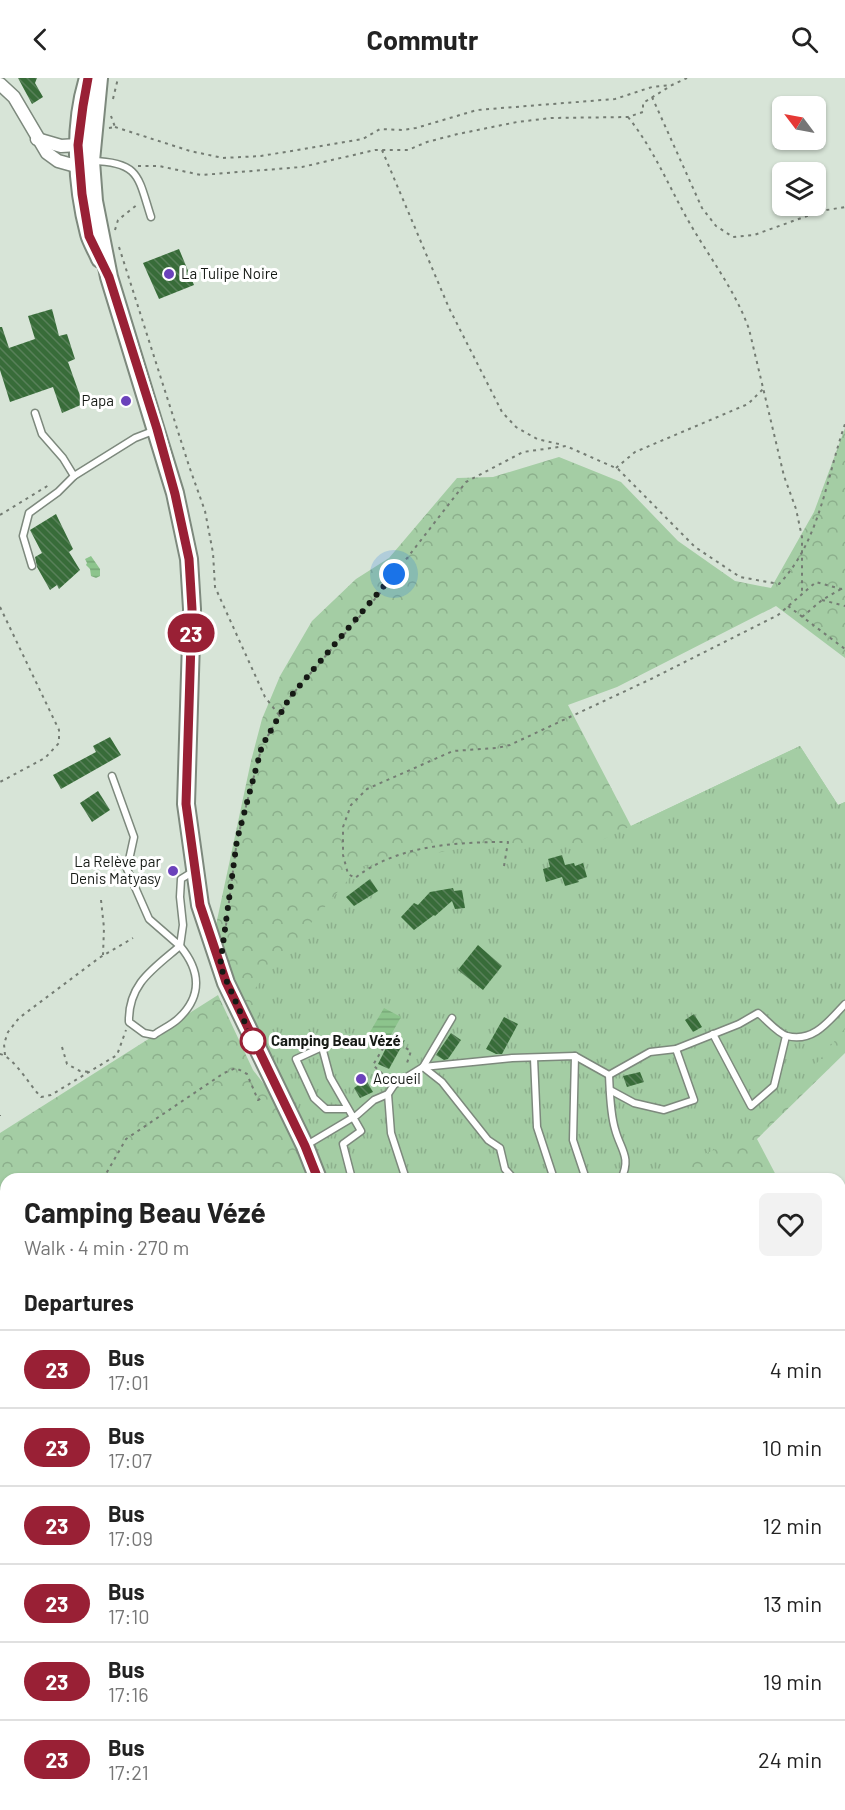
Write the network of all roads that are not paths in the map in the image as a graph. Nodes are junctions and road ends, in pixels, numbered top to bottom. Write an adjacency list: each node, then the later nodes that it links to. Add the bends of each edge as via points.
1 (88, 78): 6 (main road, via 80,125)
2 (99, 78): 6 (main road)
3 (0, 84): 4 (street, via 14,97)
4 (38, 140): 5 (street); 7 (street)
5 (61, 146): 6 (street); 7 (lane)
6 (86, 156): 7 (street); 8 (lane, via 127,166 139,180); 9 (main road); 9 (main road, via 82,194 89,236)
7 (58, 161)
8 (151, 217)
9 (109, 277): 11 (main road)
10 (35, 413): 12 (lane, via 42,434)
11 (157, 429): 12 (lane, via 135,438); 15 (main road, via 189,559 192,609 186,804)
12 (74, 476): 13 (lane, via 29,513 22,536)
13 (32, 566)
14 (112, 776): 16 (lane, via 134,837 127,869 149,919)
15 (195, 870): 16 (lane, via 181,879); 30 (main road, via 200,905 226,982)
16 (180, 946): 16 (lane, via 197,976 195,996 179,1018 154,1035 144,1033 129,1022 135,988)
17 (845, 1004): 20 (lane, via 810,1036)
18 (452, 1018): 24 (lane)
19 (712, 1034): 20 (lane, via 758,1012); 20 (lane, via 751,1106 774,1086); 21 (lane)
20 (786, 1036)
21 (676, 1049): 25 (lane, via 650,1052); 26 (lane, via 694,1101 664,1110 634,1103)
22 (575, 1056): 23 (lane); 25 (lane); 36 (lane, via 573,1140)
23 (534, 1058): 24 (lane); 35 (lane, via 537,1127)
24 (423, 1067): 27 (lane, via 394,1085); 34 (lane, via 442,1082 488,1140 500,1148)
25 (609, 1075): 26 (lane)
26 (610, 1090): 37 (lane, via 615,1129 626,1158)
27 (388, 1094): 29 (lane, via 374,1100); 33 (lane, via 391,1132)
28 (347, 1109): 29 (lane, via 326,1109 314,1098 296,1059 322,1047 330,1077)
29 (354, 1118): 30 (lane); 32 (lane, via 361,1131 343,1144)
30 (305, 1146): 31 (main road)
31 (316, 1173)
32 (350, 1173)
33 (404, 1173)
34 (509, 1173)
35 (552, 1173)
36 (584, 1173)
37 (624, 1173)

